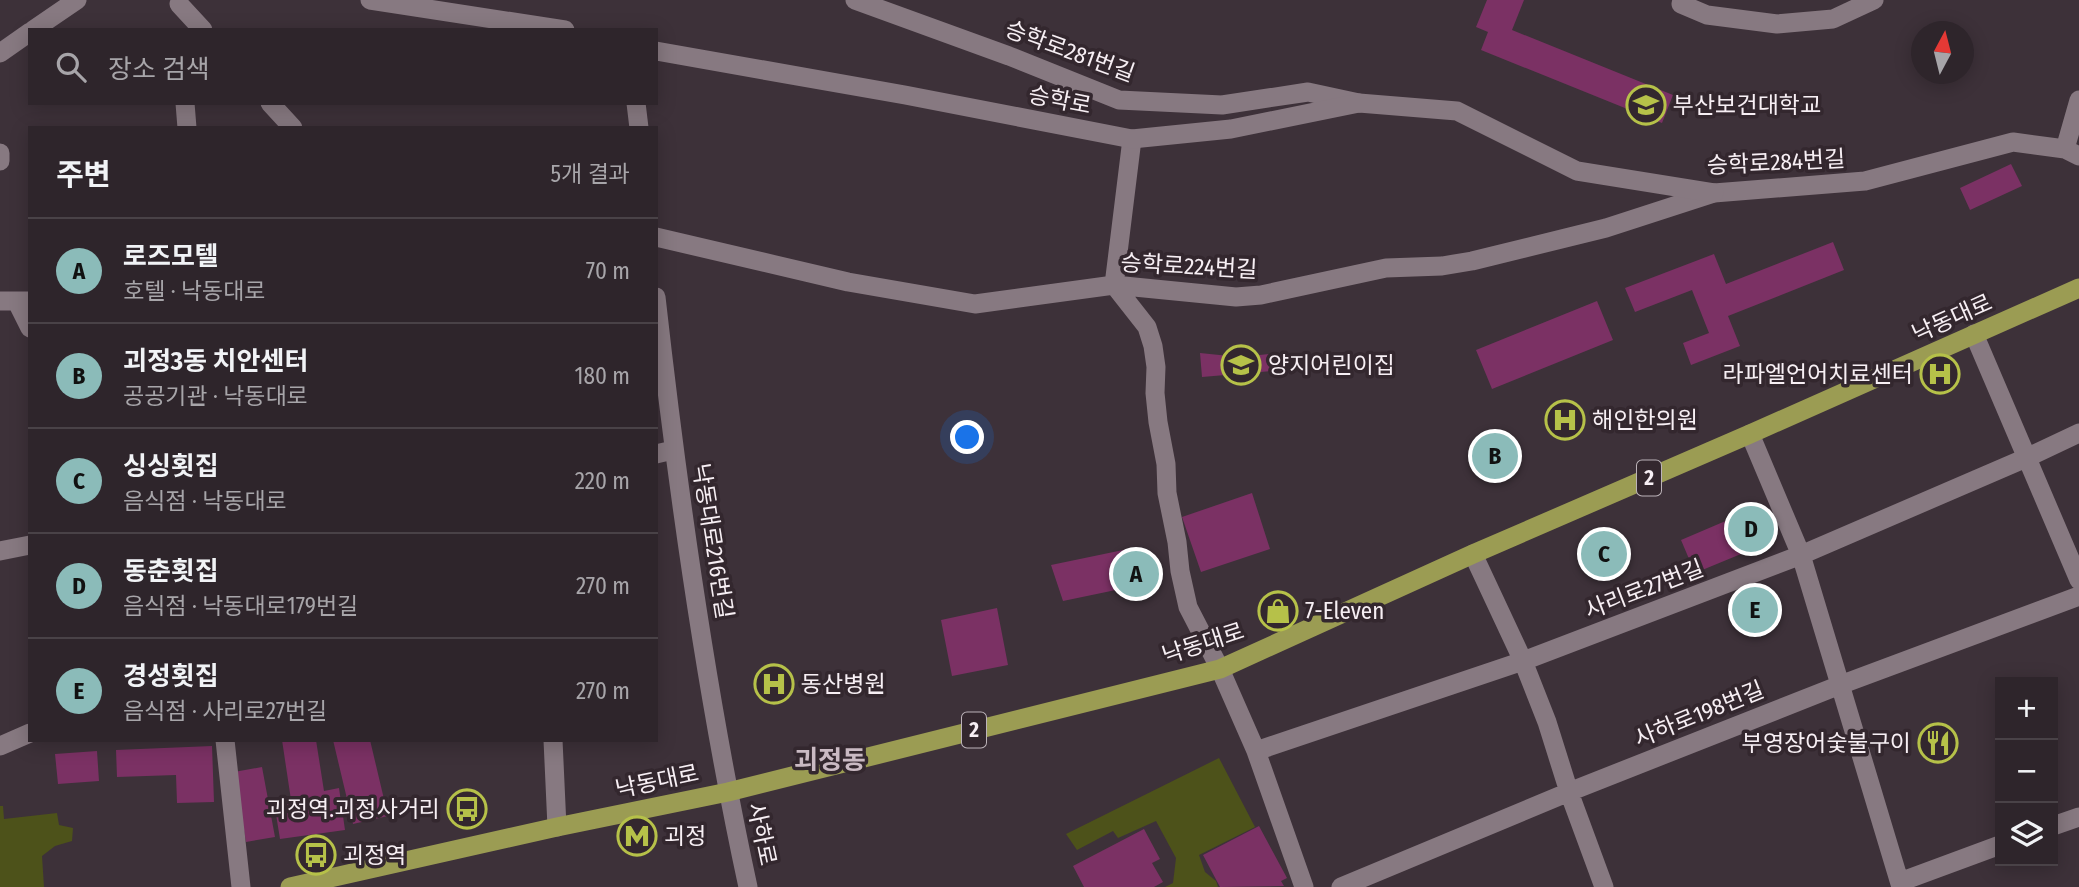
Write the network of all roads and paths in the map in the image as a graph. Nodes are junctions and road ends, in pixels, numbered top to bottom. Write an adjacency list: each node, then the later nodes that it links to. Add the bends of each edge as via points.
1 (77, 0): 7 (street)
2 (370, 0): 10 (street)
3 (855, 0): 15 (street, 승학로281번길, via 1119,100 1222,105 1308,92)
4 (1682, 0): 5 (street, via 1681,4 1707,15 1777,24 1833,19)
5 (1874, 0)
6 (177, 2): 8 (street); 9 (street)
7 (35, 28)
8 (180, 28)
9 (201, 28)
10 (552, 28)
11 (28, 33): 13 (street)
12 (658, 51): 23 (street, 승학로)
13 (0, 53)
14 (2079, 100): 24 (street)
15 (1359, 103): 19 (street, 승학로); 23 (street, 승학로, via 1231,129)
16 (185, 105): 20 (street)
17 (272, 105): 21 (street)
18 (636, 105): 22 (street)
19 (1457, 111): 27 (street, 승학로284번길, via 1577,171)
20 (187, 126)
21 (291, 126)
22 (639, 126)
23 (1132, 139): 29 (street)
24 (2072, 152): 27 (street, 승학로284번길, via 2013,142 1865,181)
25 (0, 154): 26 (street)
26 (0, 161)
27 (1714, 194): 29 (street, 승학로224번길, via 1606,228 1472,261 1386,268 1261,295 1236,297)
28 (658, 237): 29 (street, 승학로224번길, via 848,282 975,304)
29 (1114, 285): 46 (street, via 1147,327 1153,346 1158,422 1180,571 1188,607)
30 (2079, 288): 34 (main road, 낙동대로 / 2)
31 (16, 301): 32 (street)
32 (28, 324)
33 (658, 331): 37 (street, 낙동대로216번길)
34 (1974, 334): 36 (main road, 낙동대로 / 2); 38 (street)
35 (2079, 433): 38 (street, 사리로27번길)
36 (1750, 435): 41 (main road, 낙동대로 / 2); 42 (street)
37 (665, 452): 53 (street, 낙동대로216번길)
38 (2026, 458): 42 (street, 사리로27번길); 43 (street)
39 (28, 545): 40 (street)
40 (0, 551)
41 (1473, 554): 45 (street); 46 (main road, 낙동대로 / 2)
42 (1801, 555): 45 (street, 사리로27번길); 47 (street)
43 (2079, 580)
44 (2079, 596): 47 (street, 사하로198번길)
45 (1523, 661): 52 (street, 사리로27번길); 54 (street)
46 (1220, 669): 52 (street); 53 (main road, 낙동대로 / 2)
47 (1840, 685): 54 (street, 사하로198번길); 59 (street)
48 (28, 734): 51 (street)
49 (225, 742): 60 (street)
50 (553, 742): 57 (street)
51 (0, 746)
52 (1256, 751): 63 (street)
53 (728, 792): 57 (main road, 낙동대로 / 2); 62 (street, 사하로)
54 (1569, 792): 64 (street, 사하로198번길); 65 (street)
55 (2079, 817): 56 (street)
56 (2058, 824)
57 (557, 827): 61 (main road, 낙동대로 / 2)
58 (1995, 847): 59 (street)
59 (1900, 885)
60 (241, 887)
61 (290, 887)
62 (748, 887)
63 (1304, 887)
64 (1341, 887)
65 (1604, 887)

